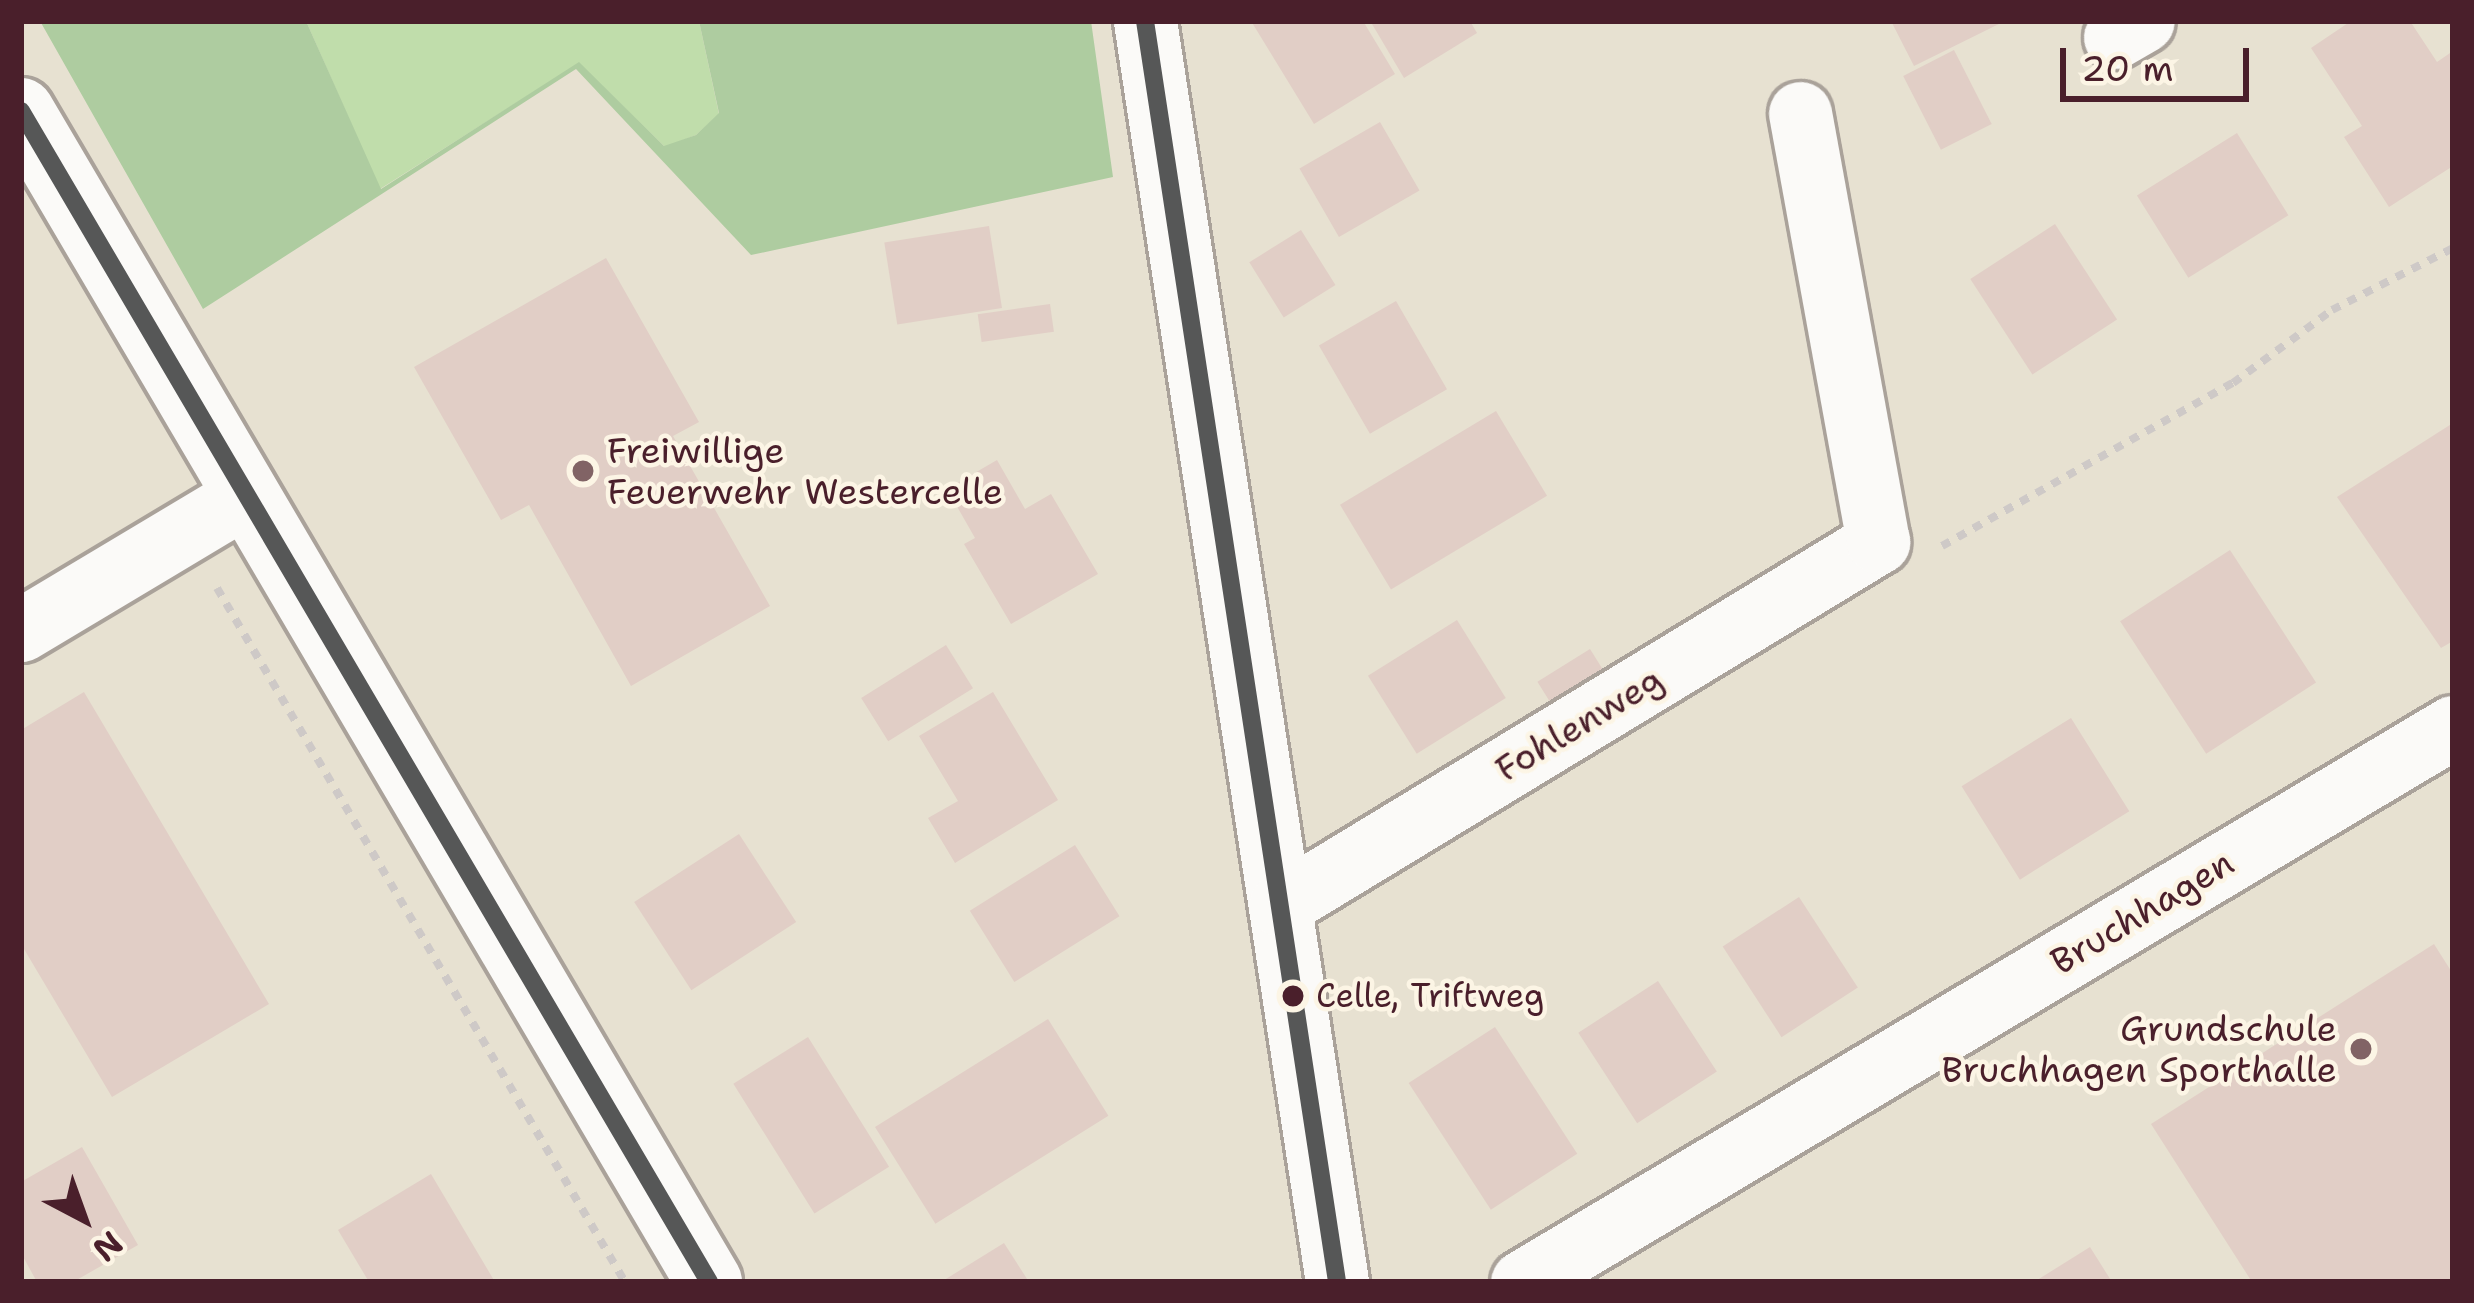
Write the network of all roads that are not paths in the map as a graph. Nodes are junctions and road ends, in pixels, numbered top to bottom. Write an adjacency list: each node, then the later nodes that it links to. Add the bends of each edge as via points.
1 (1145, 21): 7 (street)
2 (21, 111): 4 (main road)
3 (1800, 113): 7 (street, Fohlenweg, via 1878,542)
4 (244, 496): 5 (street); 8 (main road)
5 (21, 630)
6 (2453, 727): 10 (street, Bruchhagen)
7 (1280, 905): 9 (street)
8 (709, 1282)
9 (1337, 1282)
10 (1522, 1282)

